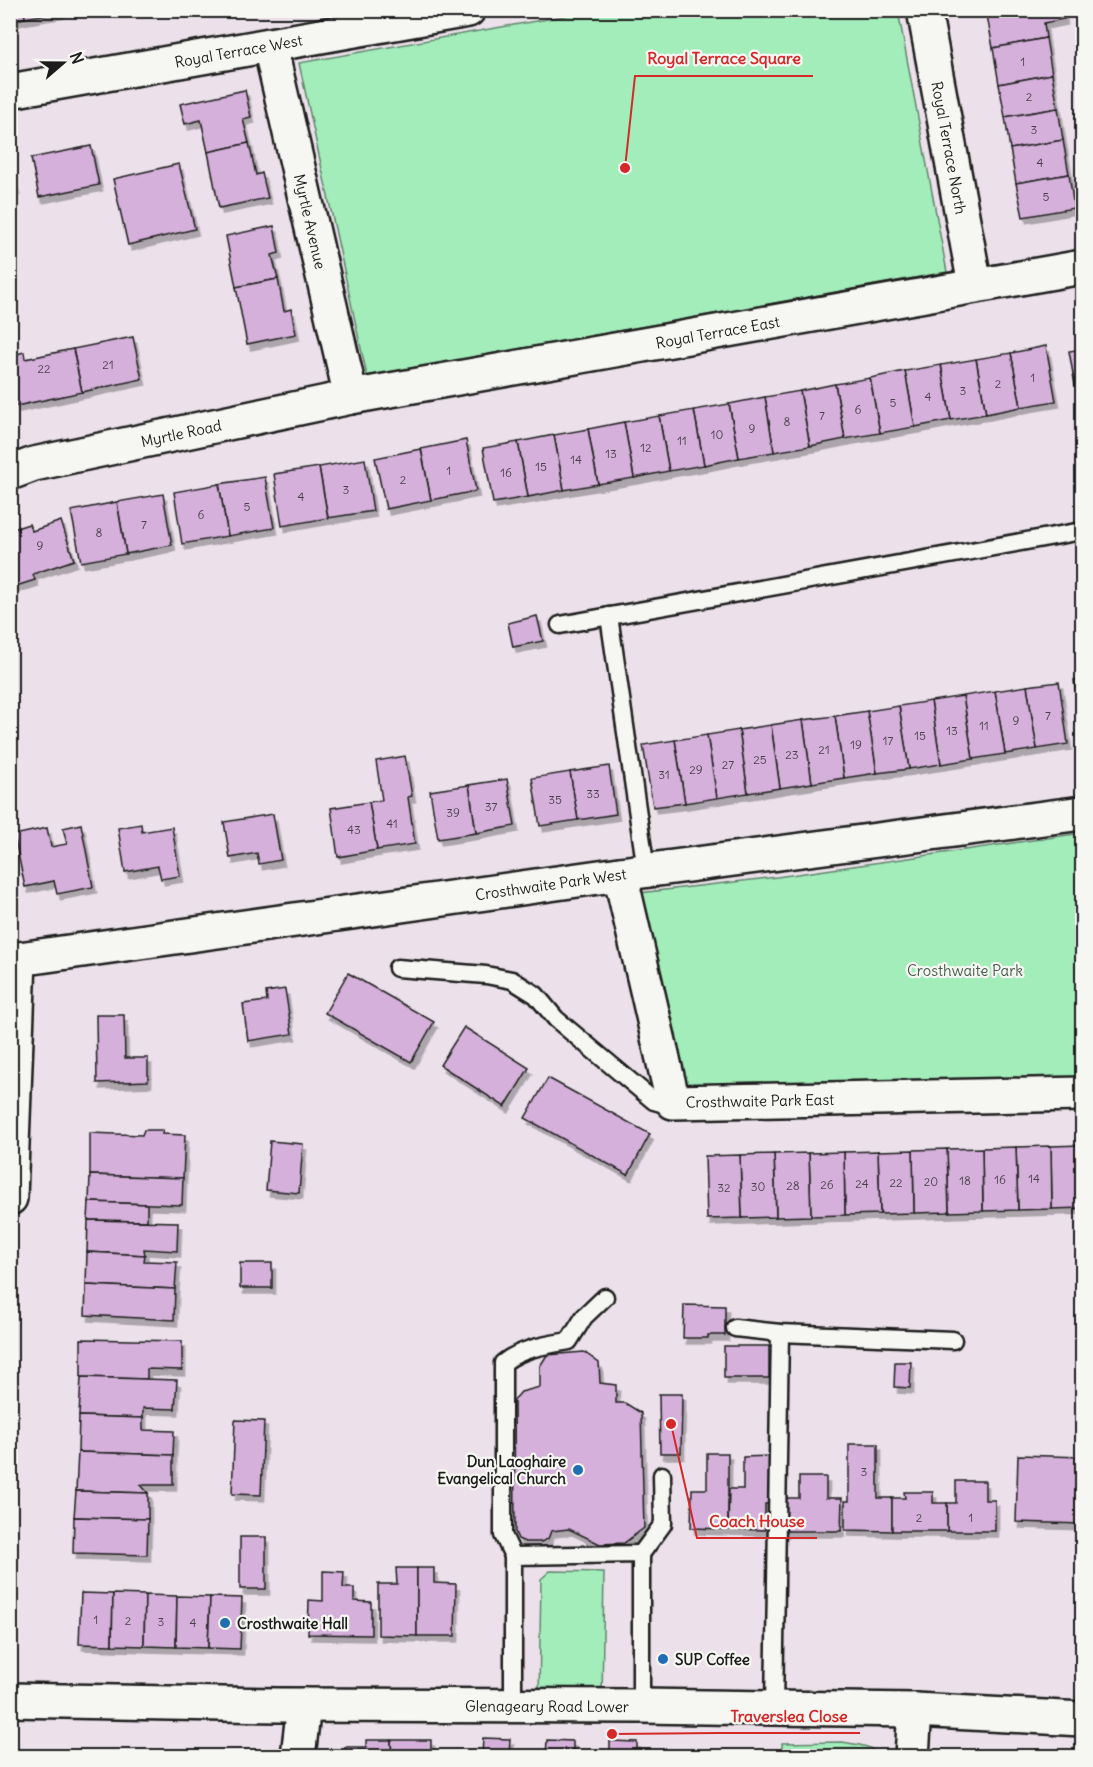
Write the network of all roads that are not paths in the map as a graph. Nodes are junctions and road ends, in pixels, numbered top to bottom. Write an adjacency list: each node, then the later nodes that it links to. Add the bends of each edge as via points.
1 (468, 10): 3 (street, Royal Terrace West)
2 (924, 10): 6 (street, Royal Terrace North)
3 (270, 46): 4 (street, Royal Terrace West); 7 (street, Myrtle Avenue)
4 (10, 92)
5 (1083, 267): 6 (street, Royal Terrace East)
6 (975, 285): 7 (street, Royal Terrace East)
7 (351, 397): 8 (street, Myrtle Road, via 34,464)
8 (10, 474)
9 (1083, 531): 10 (lane)
10 (609, 616): 11 (lane); 13 (lane)
11 (560, 625)
12 (1083, 813): 13 (street, Crosthwaite Park West)
13 (633, 872): 14 (street, Crosthwaite Park West); 17 (street, Crosthwaite Park East)
14 (15, 956): 18 (street)
15 (398, 968): 17 (lane, via 512,980 536,995 556,1019 654,1101)
16 (1083, 1094): 17 (street, Crosthwaite Park East)
17 (673, 1102)
18 (10, 1198)
19 (605, 1297): 25 (lane, via 584,1317 569,1341 537,1346 503,1363 503,1534)
20 (735, 1328): 21 (lane)
21 (780, 1333): 22 (lane); 30 (lane)
22 (953, 1340)
23 (662, 1475): 24 (lane, via 663,1524)
24 (641, 1554): 25 (lane); 28 (lane)
25 (513, 1556): 29 (lane)
26 (10, 1700): 27 (street, Glenageary Road Lower)
27 (304, 1705): 29 (street, Glenageary Road Lower); 33 (street)
28 (642, 1706): 29 (street, Glenageary Road Lower); 30 (street, Glenageary Road Lower)
29 (513, 1707)
30 (774, 1708): 31 (street, Glenageary Road Lower)
31 (915, 1710): 32 (street, Glenageary Road Lower); 34 (street)
32 (1083, 1719)
33 (298, 1756)
34 (912, 1756)

